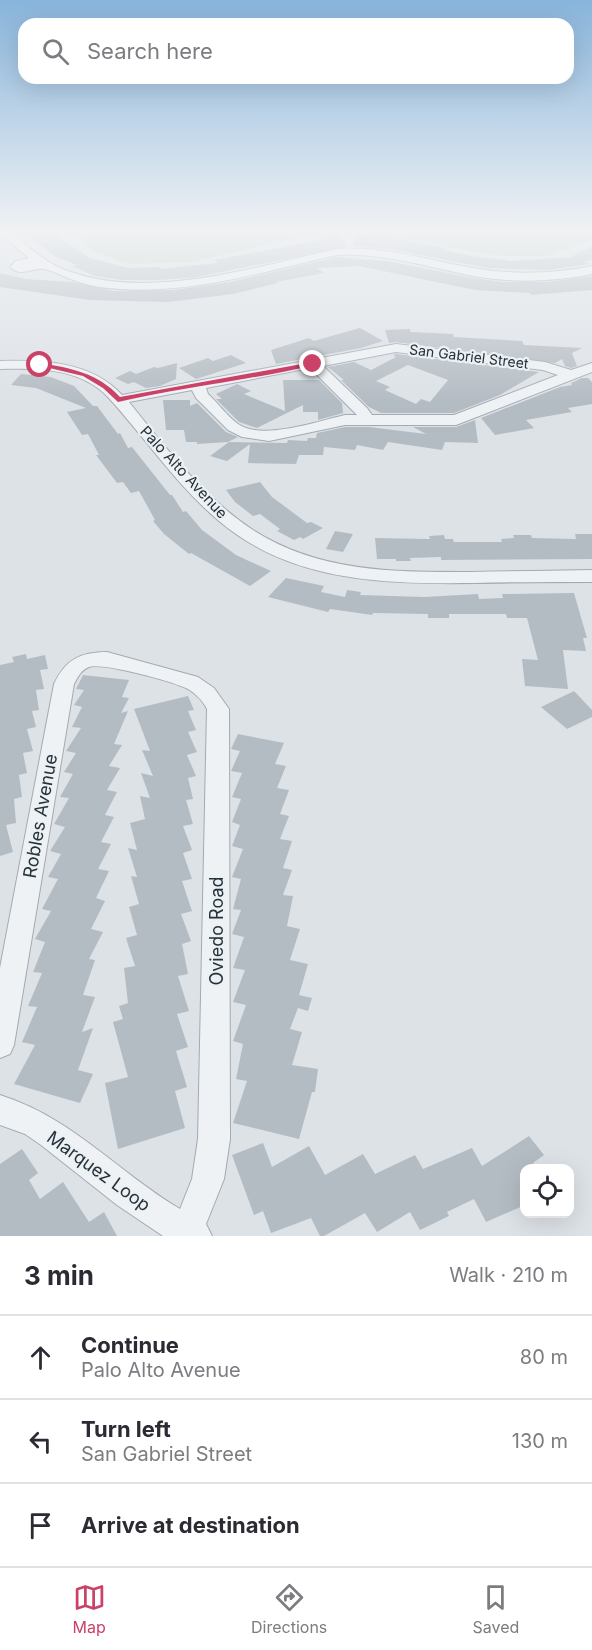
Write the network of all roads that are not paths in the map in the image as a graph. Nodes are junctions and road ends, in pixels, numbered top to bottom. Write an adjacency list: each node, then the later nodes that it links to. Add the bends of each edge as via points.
1 (313, 364): 4 (street, San Gabriel Street, via 403,348 546,366); 5 (street, San Gabriel Street); 7 (street)
2 (0, 365): 6 (street, Palo Alto Avenue, via 40,365 75,371 106,386)
3 (592, 367): 4 (street)
4 (570, 375): 7 (street, via 456,420)
5 (198, 385): 6 (street, San Gabriel Street); 7 (street, via 208,403 233,427 247,434 279,436 345,420)
6 (118, 400): 8 (street, Palo Alto Avenue, via 226,518 288,555 348,573 382,577)
7 (366, 419)
8 (592, 576)
9 (148, 670): 10 (street, Robles Avenue, via 93,658 69,670); 12 (street, Oviedo Road, via 202,688 218,709 214,1139 208,1179)
10 (0, 1044)
11 (0, 1110): 12 (street, Marquez Loop, via 54,1136 128,1194)
12 (191, 1234)

